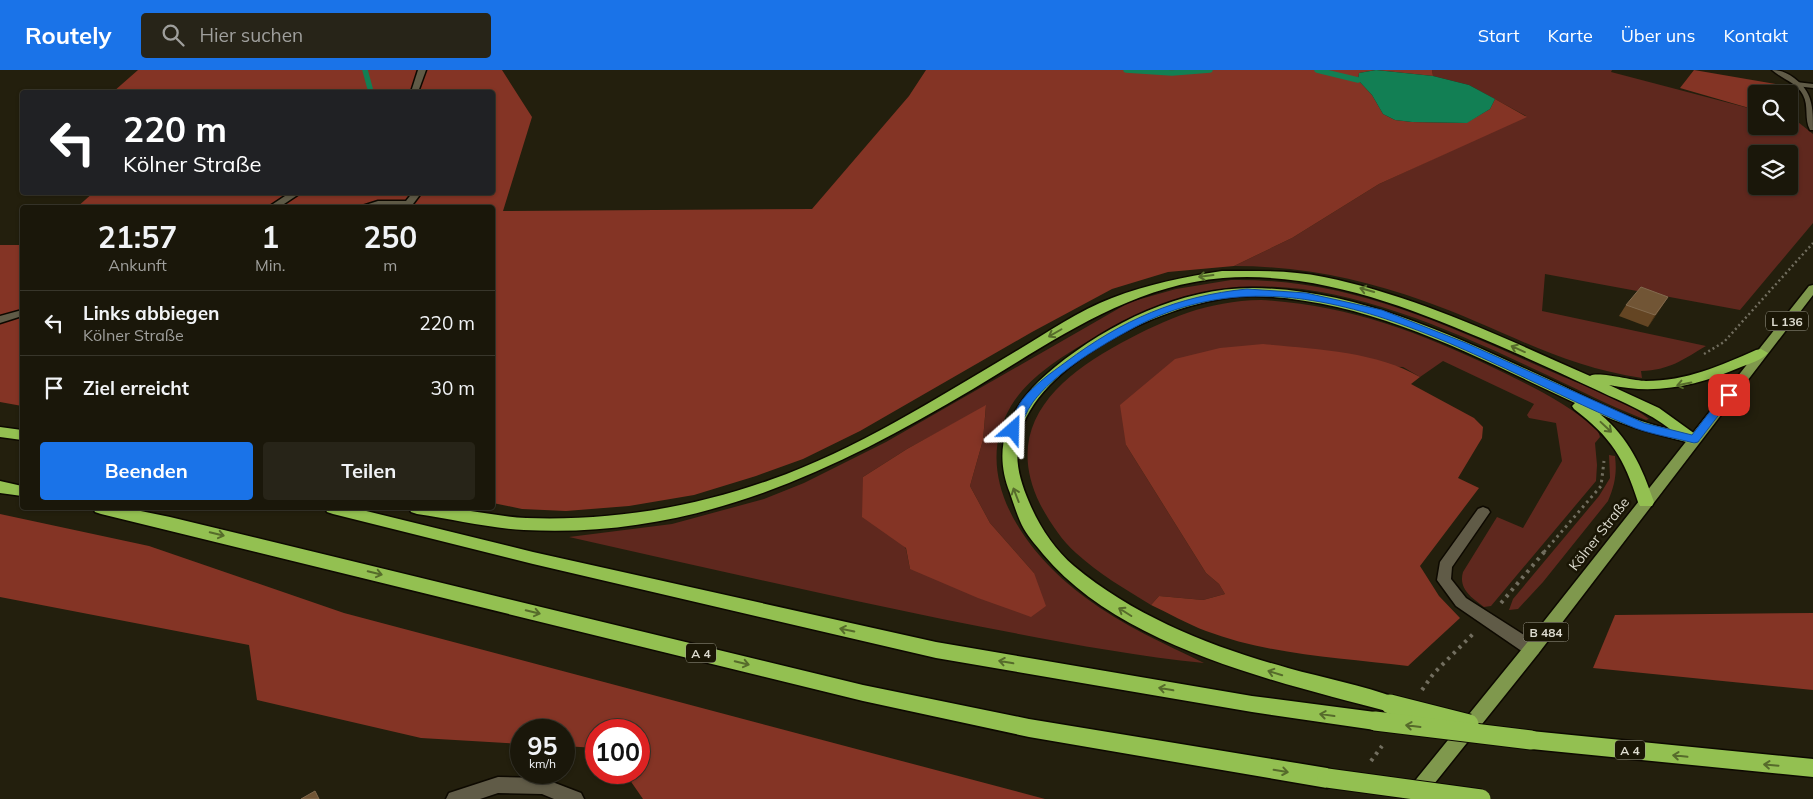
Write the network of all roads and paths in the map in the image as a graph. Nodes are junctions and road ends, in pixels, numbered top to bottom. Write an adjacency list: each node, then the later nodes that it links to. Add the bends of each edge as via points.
1 (422, 70): 5 (street)
2 (1776, 70): 3 (street)
3 (1799, 84): 4 (street); 6 (street, via 1809,98 1809,121)
4 (1813, 86)
5 (415, 90)
6 (1813, 128)
7 (293, 195): 9 (street)
8 (415, 195): 12 (street)
9 (276, 205)
10 (374, 205): 11 (street)
11 (392, 205)
12 (407, 205)
13 (1813, 243): 18 (path, via 1724,342)
14 (1813, 288): 17 (main road, Kölner Straße / L 136)
15 (20, 313): 16 (street)
16 (0, 320)
17 (1761, 353): 19 (highway, one-way to 19, via 1676,386 1637,385); 23 (main road, Kölner Straße / L 136)
18 (1700, 356)
19 (1563, 369): 23 (highway, via 1653,411); 30 (highway, one-way to 30, via 1428,310 1362,288 1276,274 1217,274 1161,284 1115,301 851,450 770,486 730,499 680,512 572,524 515,523)
20 (1554, 387): 23 (highway, via 1641,426); 24 (highway, one-way to 24, via 1605,425); 35 (highway, one-way to 20, bridge, via 1277,674 1199,649 1138,620 1068,571 1043,543 1014,491 1009,465 1010,440 1027,402 1059,370 1094,346 1143,318 1192,300 1247,292 1306,296 1378,312)
21 (0, 432): 22 (highway)
22 (20, 435)
23 (1694, 439): 27 (main road, Kölner Straße / B 484)
24 (1622, 443): 27 (highway, via 1635,466); 32 (path, via 1602,444 1604,472 1601,486)
25 (0, 487): 26 (highway)
26 (20, 491)
27 (1646, 502): 33 (main road, Kölner Straße / B 484)
28 (111, 510): 39 (highway, A 4, one-way to 39, via 863,693 1029,728)
29 (341, 510): 35 (highway, A 4, one-way to 29, bridge, via 1252,704 936,650 542,561)
30 (430, 510)
31 (1483, 512): 32 (street, via 1445,566 1444,580 1461,602)
32 (1486, 621): 33 (street); 34 (path, via 1434,672)
33 (1532, 649): 43 (main road, Kölner Straße / B 484)
34 (1417, 696)
35 (1531, 740): 38 (highway, A 4, one-way to 35)
36 (1383, 744): 37 (path)
37 (1366, 767)
38 (1813, 768)
39 (1328, 778): 42 (highway, bridge); 44 (highway, A 4, bridge)
40 (455, 799): 41 (street, via 498,785 542,786)
41 (575, 799)
42 (1401, 799)
43 (1411, 799)
44 (1481, 799)

